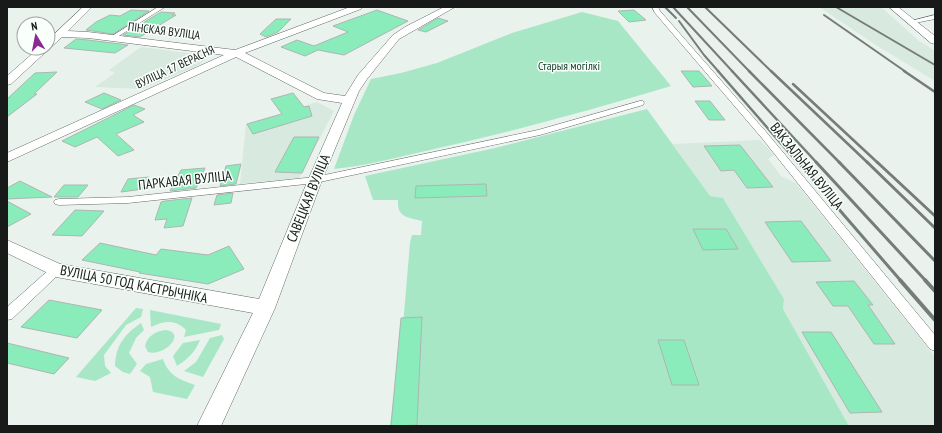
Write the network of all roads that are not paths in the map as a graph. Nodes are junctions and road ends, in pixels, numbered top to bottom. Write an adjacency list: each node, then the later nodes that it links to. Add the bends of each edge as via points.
1 (88, 7): 9 (street)
2 (162, 7): 10 (street)
3 (452, 7): 16 (street, САВЕЦКАЯ ВУЛІЦА, via 396,37 362,77)
4 (655, 7): 25 (street, ВАКЗАЛЬНАЯ ВУЛІЦА, via 732,96)
5 (893, 7): 8 (street)
6 (350, 8): 13 (street, ВУЛІЦА 17 ВЕРАСНЯ)
7 (935, 17): 8 (street)
8 (910, 22): 12 (street)
9 (61, 34): 10 (street, ПІНСКАЯ ВУЛІЦА, via 76,33); 11 (street)
10 (112, 38): 13 (street, ПІНСКАЯ ВУЛІЦА)
11 (56, 39)
12 (935, 41)
13 (236, 53): 16 (street, ПІНСКАЯ ВУЛІЦА, via 321,96); 18 (street, ВУЛІЦА 17 ВЕРАСНЯ)
14 (36, 56): 15 (street)
15 (9, 79)
16 (348, 100): 19 (street, САВЕЦКАЯ ВУЛІЦА)
17 (640, 103): 19 (street, ПАРКАВАЯ ВУЛІЦА, via 540,132)
18 (7, 158)
19 (315, 180): 20 (street, ПАРКАВАЯ ВУЛІЦА, via 128,200); 23 (street, САВЕЦКАЯ ВУЛІЦА)
20 (59, 202)
21 (7, 246): 22 (street, ВУЛІЦА 50 ГОД КАСТРЫЧНІКА)
22 (56, 270): 23 (street, ВУЛІЦА 50 ГОД КАСТРЫЧНІКА); 24 (street)
23 (265, 308): 26 (street, САВЕЦКАЯ ВУЛІЦА)
24 (7, 315)
25 (935, 346)
26 (209, 426)

